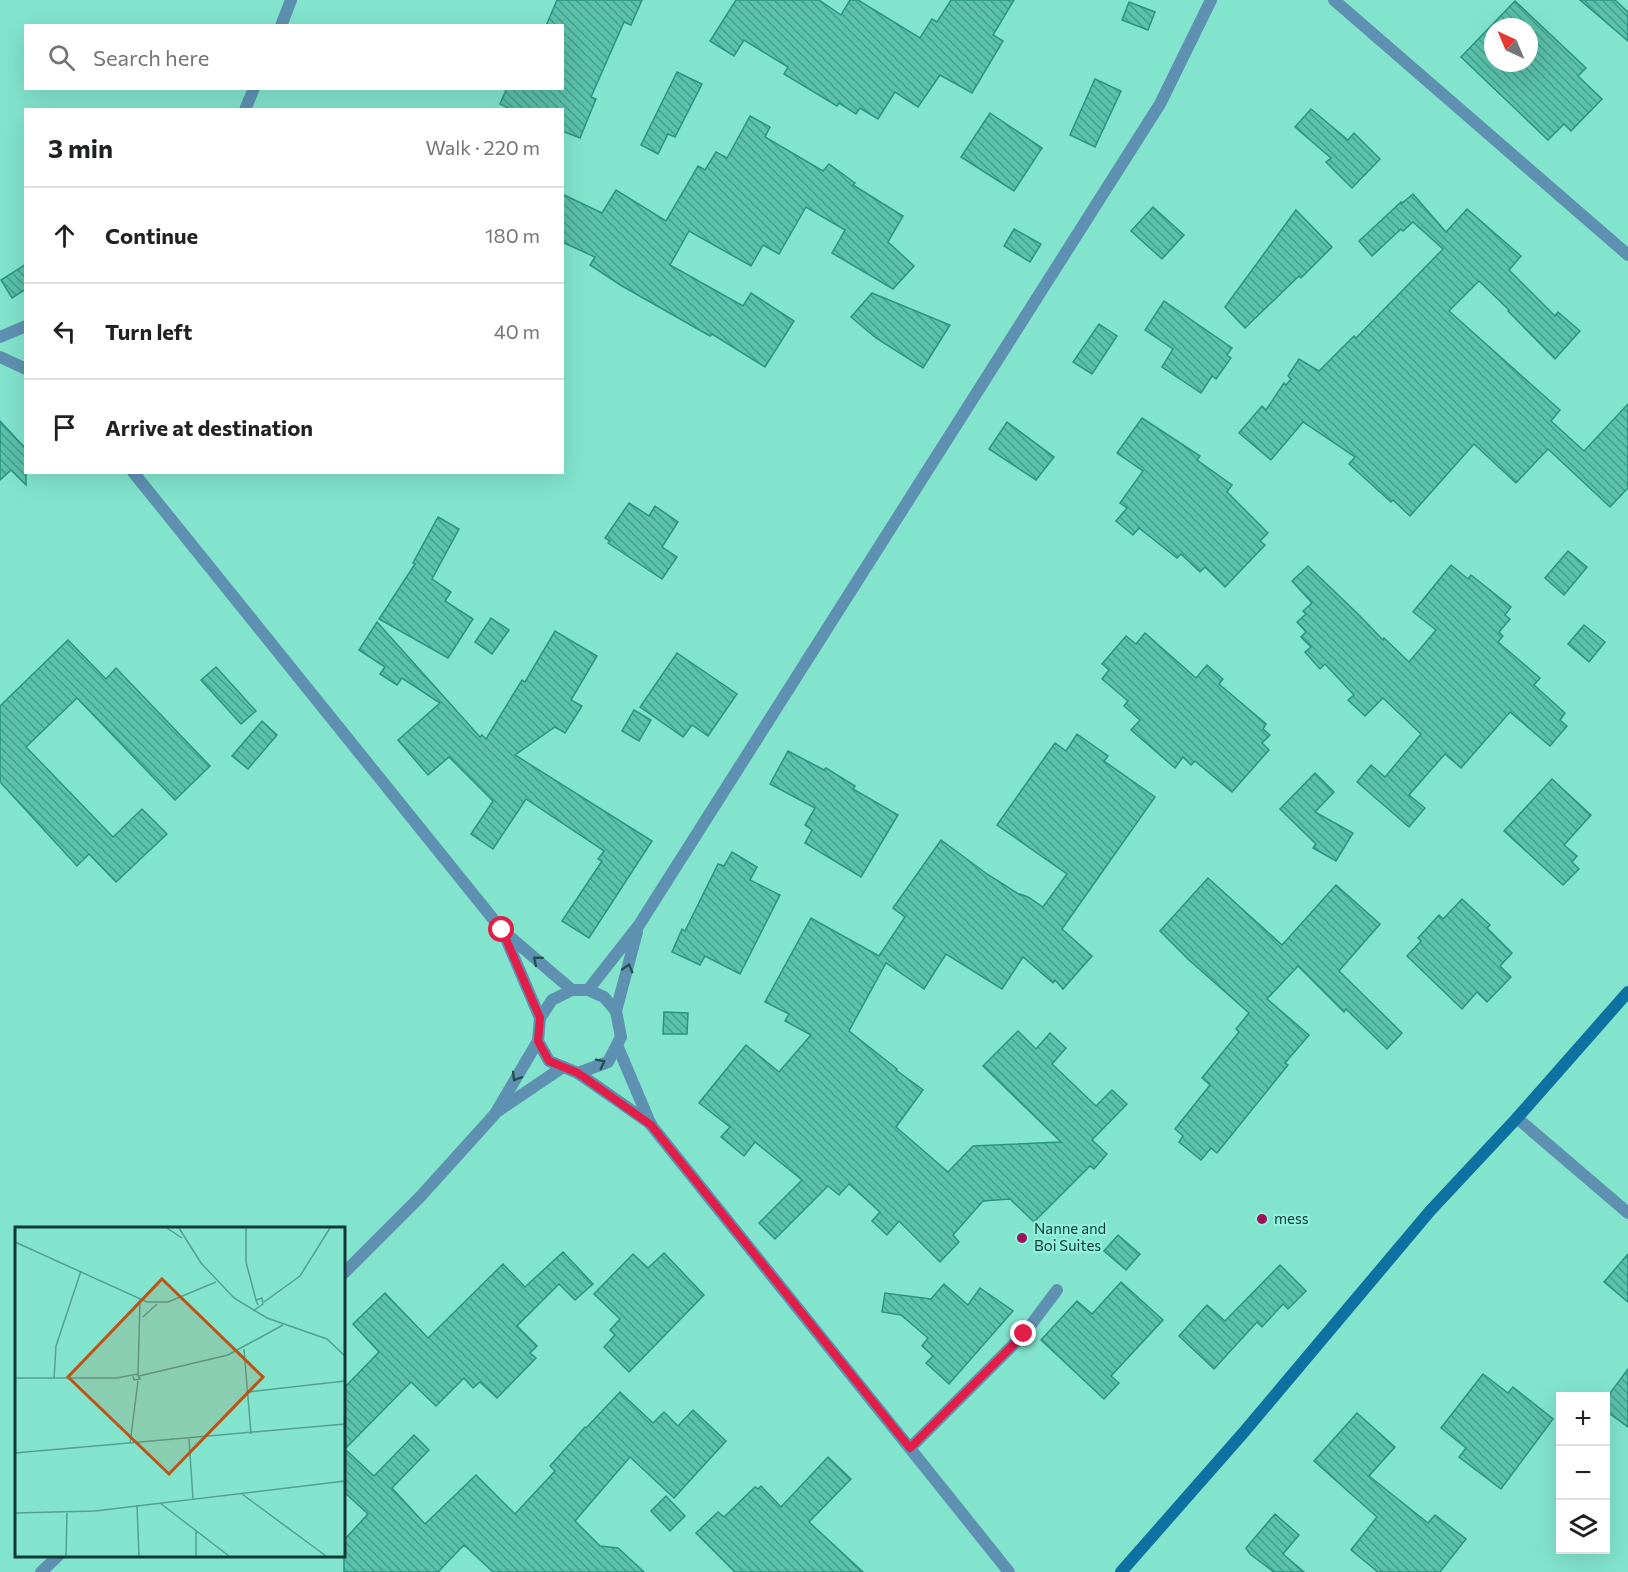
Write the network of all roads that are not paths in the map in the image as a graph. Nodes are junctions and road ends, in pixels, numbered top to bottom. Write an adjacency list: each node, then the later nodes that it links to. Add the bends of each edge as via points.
1 (291, 0): 4 (street)
2 (1211, 0): 13 (street, via 1160,104)
3 (1334, 0): 7 (street)
4 (281, 24)
5 (253, 90): 6 (street)
6 (246, 108)
7 (1628, 255)
8 (24, 327): 9 (street)
9 (0, 337)
10 (0, 357): 11 (street)
11 (24, 368)
12 (137, 475): 14 (street)
13 (639, 925): 16 (street); 18 (street, one-way to 13)
14 (502, 930): 15 (street, one-way to 14); 19 (street)
15 (572, 990): 16 (street); 19 (street, via 552,1000)
16 (588, 990): 18 (street, via 604,997)
17 (1628, 992): 25 (street)
18 (616, 1011): 21 (street, via 621,1037)
19 (540, 1018): 20 (street)
20 (538, 1041): 22 (street, via 549,1061); 24 (street, one-way to 24)
21 (617, 1045): 23 (street, one-way to 21, via 608,1062); 26 (street)
22 (563, 1067): 23 (street); 24 (street)
23 (578, 1073): 26 (street)
24 (495, 1113): 28 (street, via 420,1197)
25 (1517, 1118): 27 (street); 34 (street, via 1430,1211)
26 (651, 1125): 30 (street)
27 (1628, 1213)
28 (345, 1272)
29 (1057, 1290): 30 (street, via 1024,1334)
30 (910, 1448): 33 (street)
31 (57, 1557): 32 (street)
32 (41, 1572)
33 (1008, 1572)
34 (1121, 1572)

